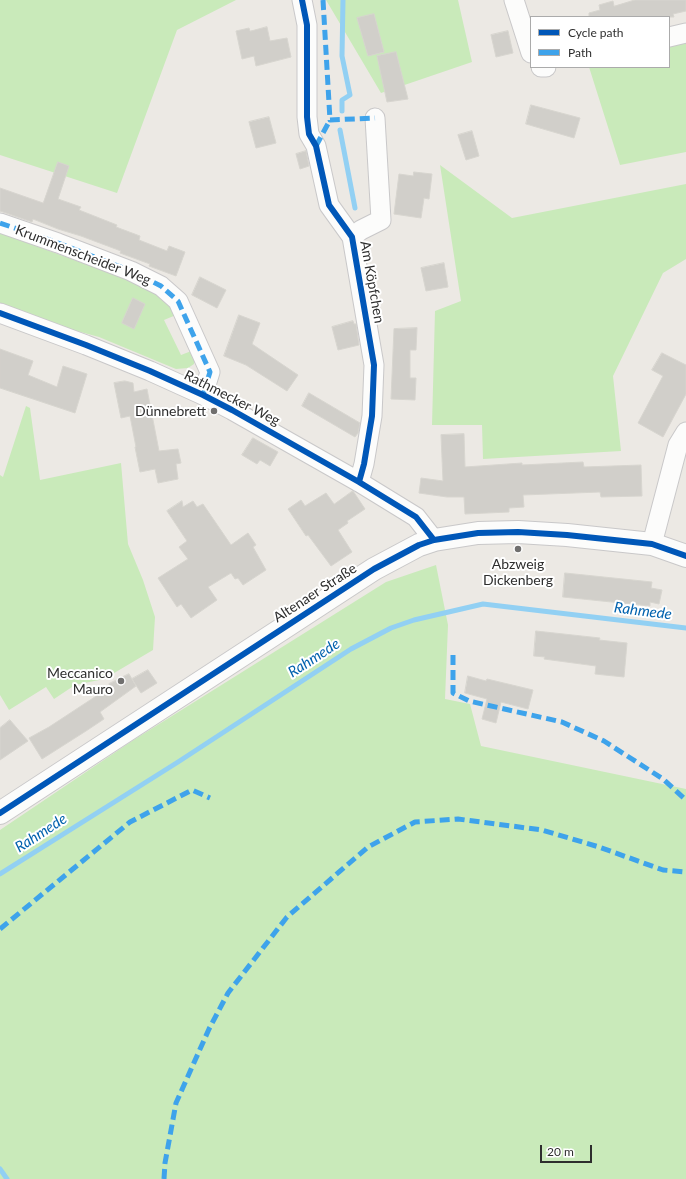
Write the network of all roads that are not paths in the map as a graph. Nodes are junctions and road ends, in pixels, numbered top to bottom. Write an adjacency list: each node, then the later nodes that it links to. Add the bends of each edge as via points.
1 (302, 0): 8 (street, Am Köpfchen, via 307,25 309,134 316,146 329,206)
2 (514, 0): 5 (street)
3 (686, 33): 4 (street)
4 (670, 37)
5 (530, 50)
6 (375, 118): 8 (street, Am Köpfchen, via 381,220)
7 (0, 223): 10 (street, Krummenscheider Weg, via 131,271 161,286 178,301 210,372)
8 (352, 237): 12 (street, Am Köpfchen, via 374,365 372,416)
9 (0, 313): 10 (street, Rathmecker Weg, via 150,371)
10 (203, 395): 12 (street, Rathmecker Weg)
11 (686, 432): 14 (street, via 678,445)
12 (360, 482): 13 (street, Rathmecker Weg, via 416,517)
13 (434, 540): 14 (main road, Altenaer Straße, via 478,533 518,532); 16 (main road, Altenaer Straße, via 419,544 374,569)
14 (652, 544): 15 (main road, Altenaer Straße)
15 (686, 556)
16 (0, 813)

